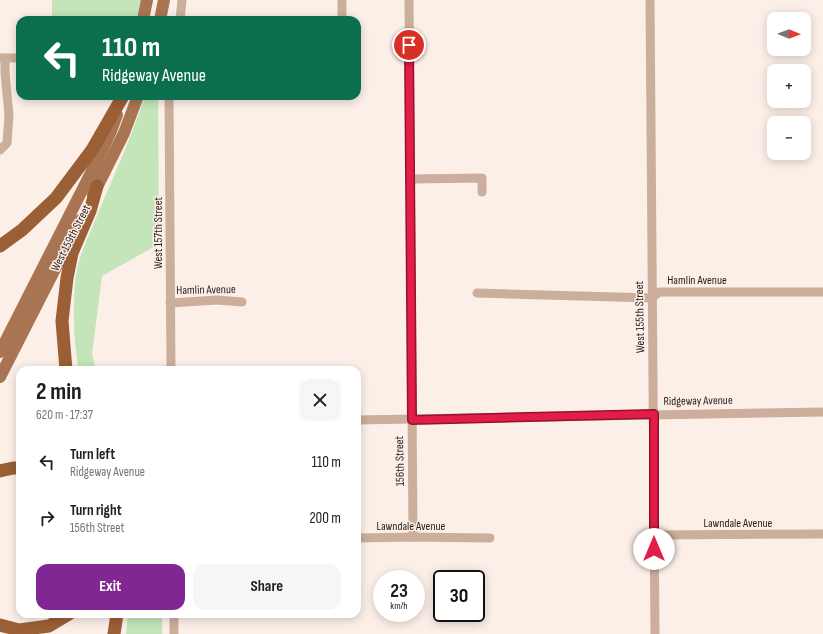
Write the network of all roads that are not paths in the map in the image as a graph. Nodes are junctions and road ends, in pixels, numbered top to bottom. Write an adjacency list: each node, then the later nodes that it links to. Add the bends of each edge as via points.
1 (147, 0): 7 (main road)
2 (164, 0): 8 (main road)
3 (182, 0): 9 (street)
4 (342, 0): 10 (street)
5 (409, 0): 18 (street, 156th Street)
6 (650, 0): 24 (street, West 155th Street)
7 (144, 16)
8 (161, 16)
9 (180, 16)
10 (342, 16)
11 (2, 58): 12 (street); 17 (street, via 9,115 7,143)
12 (16, 58)
13 (121, 100): 21 (highway, via 92,150 56,198 22,230)
14 (122, 100): 27 (main road, West 159th Street, via 98,159)
15 (137, 100): 19 (main road, West 159th Street, via 124,134)
16 (169, 100): 26 (street, West 157th Street)
17 (0, 150)
18 (411, 179): 20 (street, via 482,178); 34 (street, 156th Street)
19 (97, 186): 28 (highway, via 90,211 72,253 67,278 62,321); 30 (main road, West 159th Street)
20 (482, 192)
21 (0, 246)
22 (477, 292): 24 (street, Hamlin Avenue)
23 (823, 292): 24 (street, Hamlin Avenue, via 659,292)
24 (652, 298): 32 (street, West 155th Street)
25 (242, 302): 26 (street, Hamlin Avenue, via 217,300)
26 (170, 303): 29 (street, West 157th Street)
27 (0, 352)
28 (66, 366)
29 (171, 366)
30 (0, 377)
31 (823, 412): 32 (street, Ridgeway Avenue)
32 (654, 414): 34 (street, Ridgeway Avenue); 38 (street, West 155th Street)
33 (361, 420): 34 (street, Ridgeway Avenue)
34 (412, 420): 39 (street, 156th Street)
35 (16, 468): 36 (highway)
36 (0, 471)
37 (823, 534): 38 (street, Lawndale Avenue)
38 (654, 535): 48 (street, West 155th Street)
39 (413, 537): 40 (street, Lawndale Avenue); 41 (street, Lawndale Avenue)
40 (361, 538)
41 (490, 538)
42 (62, 618): 45 (highway, via 49,626 19,630)
43 (116, 618): 46 (highway)
44 (174, 618): 47 (street)
45 (0, 625)
46 (114, 634)
47 (174, 634)
48 (655, 634)

